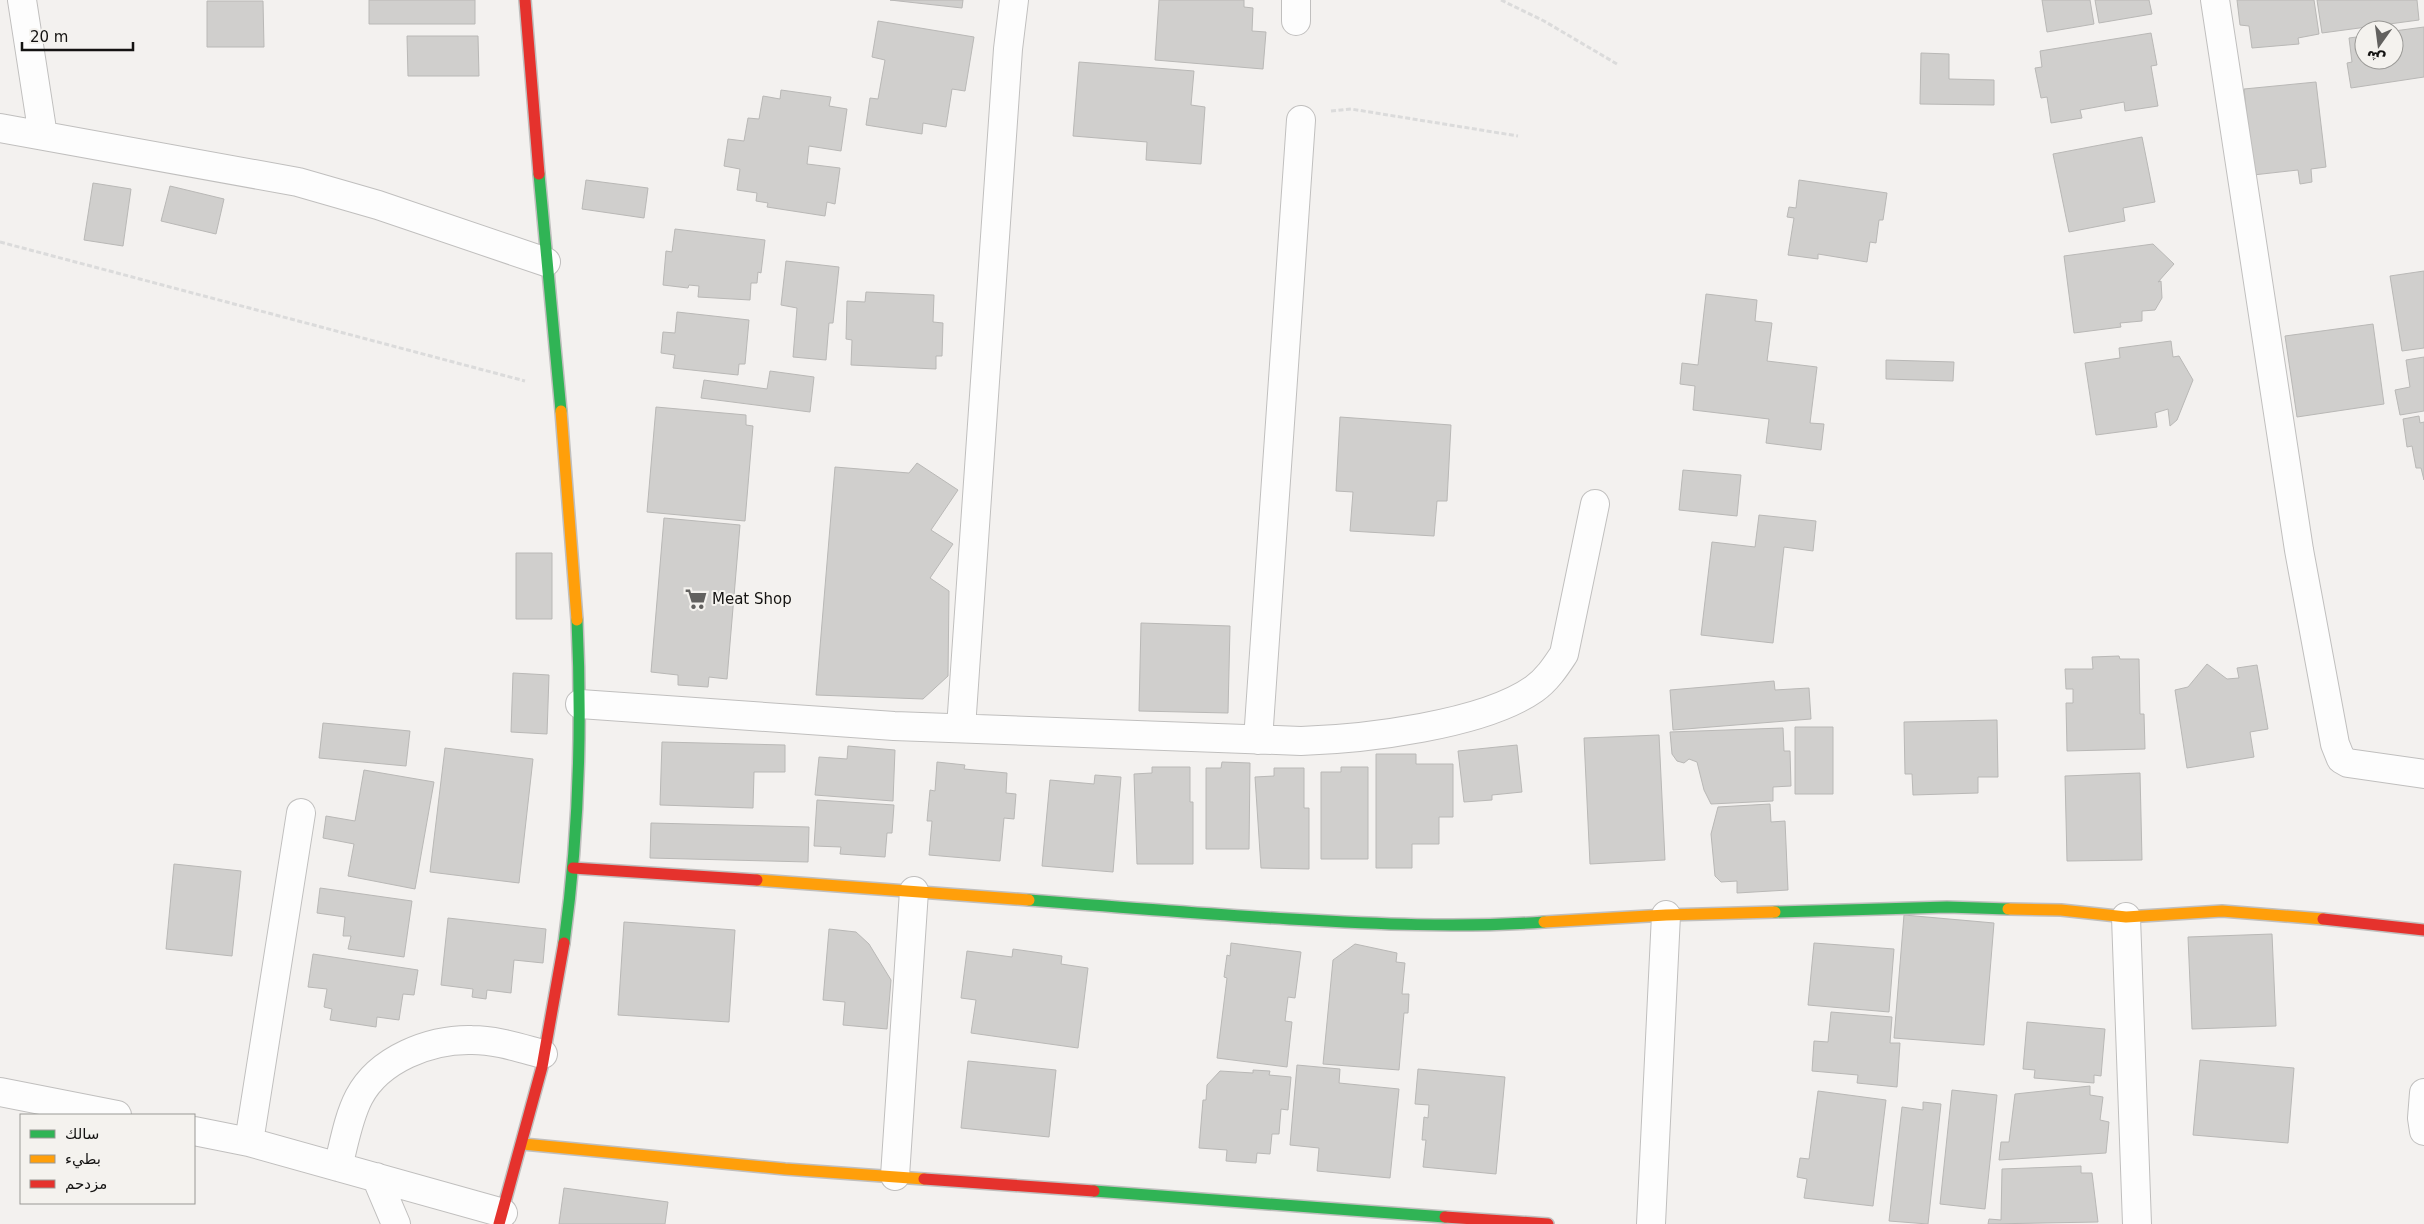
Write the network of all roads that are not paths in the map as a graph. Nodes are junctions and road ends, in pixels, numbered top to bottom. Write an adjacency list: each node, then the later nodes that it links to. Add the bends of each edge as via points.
1 (22, 0): 7 (street)
2 (525, 0): 8 (street)
3 (1014, 0): 11 (street, via 1007,58)
4 (2215, 0): 13 (street, via 2292,512 2335,744 2341,759 2348,763)
5 (0, 128): 7 (street)
6 (1300, 130): 12 (street)
7 (42, 136): 8 (street, via 298,182 378,205)
8 (546, 262): 10 (street, via 574,561)
9 (1594, 504): 12 (street, via 1564,654 1536,688 1476,716 1420,727 1333,740)
10 (580, 704): 11 (street); 15 (street)
11 (960, 728): 12 (street)
12 (1258, 740)
13 (2424, 774)
14 (301, 813): 26 (street)
15 (573, 868): 16 (street); 20 (street, via 560,969)
16 (914, 890): 17 (street, via 1176,912 1382,924 1485,926); 29 (street)
17 (1666, 915): 18 (street, via 1947,907 2061,910); 34 (street)
18 (2126, 917): 19 (street, via 2222,912 2282,914); 35 (street)
19 (2424, 930)
20 (543, 1054): 27 (street); 28 (street, via 491,1041 472,1040 422,1048 396,1060 372,1076 358,1098)
21 (0, 1092): 23 (street)
22 (2424, 1093): 25 (street)
23 (113, 1114)
24 (195, 1131): 26 (street)
25 (2424, 1131)
26 (249, 1142): 28 (street)
27 (523, 1144): 29 (street); 31 (street)
28 (338, 1167): 30 (street)
29 (894, 1176): 33 (street)
30 (376, 1177): 31 (street); 32 (street)
31 (501, 1218)
32 (396, 1224)
33 (1548, 1224)
34 (1651, 1224)
35 (2137, 1224)

